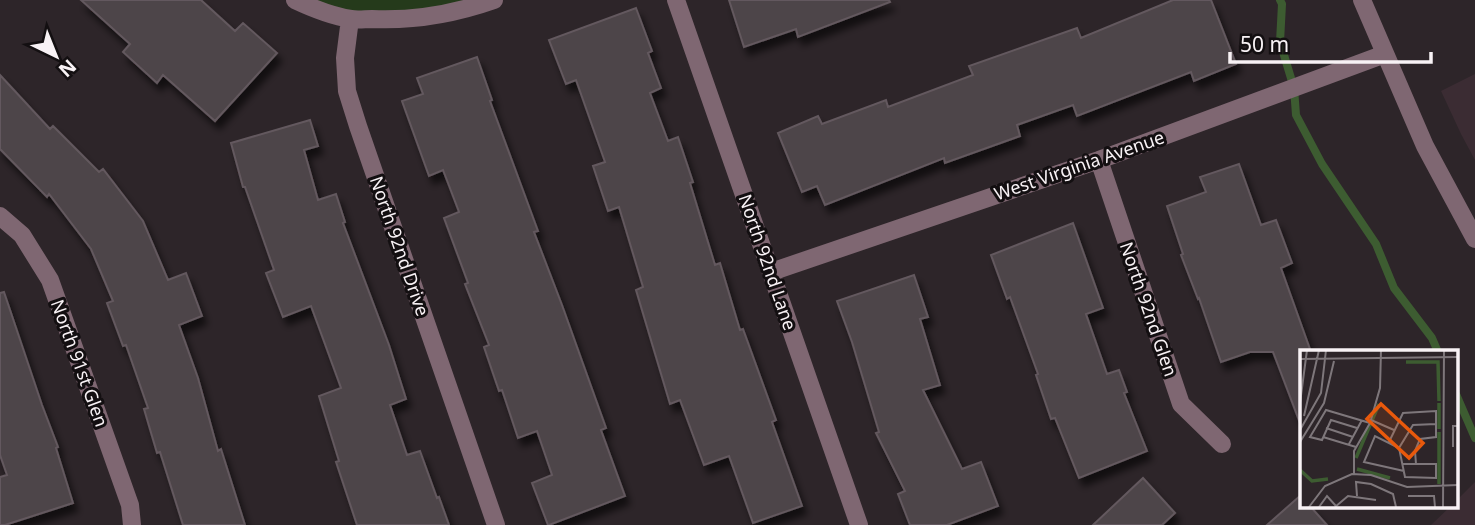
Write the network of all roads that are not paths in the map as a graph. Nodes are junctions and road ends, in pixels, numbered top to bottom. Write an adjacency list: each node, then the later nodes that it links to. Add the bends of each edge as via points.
1 (295, 0): 5 (street)
2 (494, 0): 5 (street, via 440,16)
3 (676, 0): 10 (street, North 92nd Lane)
4 (1362, 0): 6 (street)
5 (350, 19): 13 (street, North 92nd Drive, via 347,90)
6 (1385, 54): 7 (street, West Virginia Avenue); 9 (street, via 1425,146)
7 (1099, 159): 10 (street, West Virginia Avenue); 11 (street, North 92nd Glen, via 1181,404)
8 (0, 216): 12 (street, North 91st Glen, via 22,235 50,280 130,505)
9 (1475, 239)
10 (771, 272): 14 (street, North 92nd Lane)
11 (1222, 444)
12 (132, 525)
13 (496, 525)
14 (859, 525)

